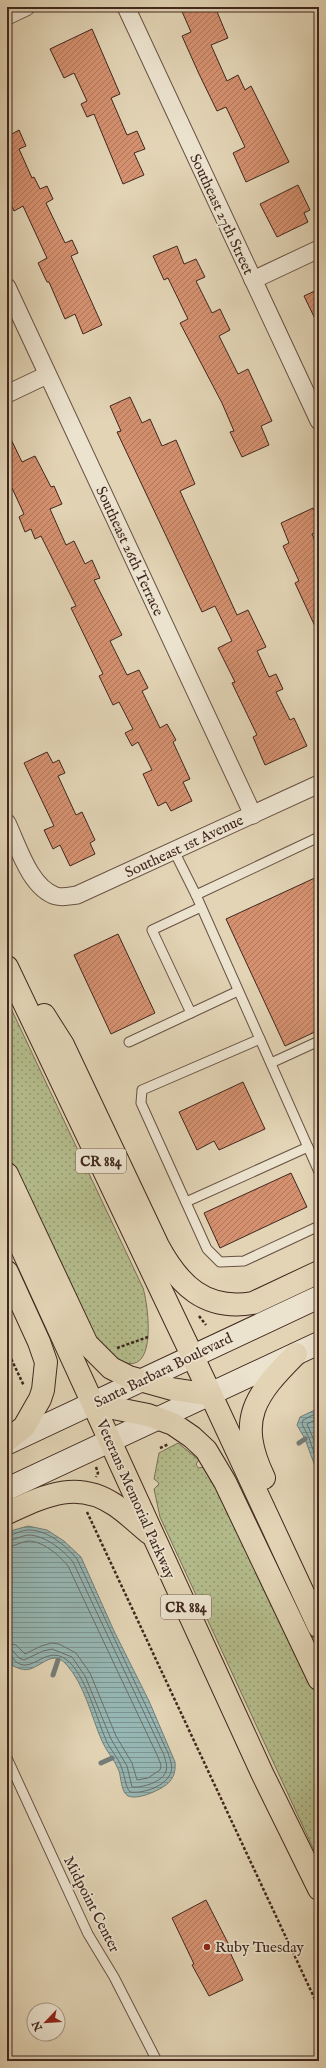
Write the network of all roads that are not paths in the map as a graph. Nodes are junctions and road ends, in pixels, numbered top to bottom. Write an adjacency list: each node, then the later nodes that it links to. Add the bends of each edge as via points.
1 (26, 7): 3 (street)
2 (126, 7): 5 (street, Southeast 27th Street)
3 (7, 16)
4 (319, 249): 5 (street)
5 (253, 280): 9 (street, Southeast 27th Street)
6 (7, 287): 7 (street, Southeast 26th Terrace)
7 (47, 375): 8 (street); 11 (street, Southeast 26th Terrace)
8 (7, 394)
9 (319, 421)
10 (319, 784): 11 (street, Southeast 1st Avenue)
11 (253, 815): 14 (street, Southeast 1st Avenue)
12 (7, 823): 14 (street, Southeast 1st Avenue, via 36,883 57,897 77,895)
13 (319, 837): 15 (lane)
14 (174, 851): 15 (lane)
15 (196, 895): 16 (lane)
16 (201, 907): 19 (lane); 20 (lane, via 152,930)
17 (7, 959): 32 (highway, via 63,1045 158,1246 176,1276 209,1300 223,1304 245,1304 253,1303)
18 (7, 967): 36 (highway, CR 884)
19 (238, 991): 20 (lane); 21 (lane)
20 (191, 1013): 23 (lane)
21 (260, 1039): 24 (lane); 28 (lane, via 142,1090 141,1103)
22 (319, 1041): 24 (lane)
23 (129, 1042)
24 (271, 1064): 25 (lane)
25 (308, 1147): 26 (lane); 28 (lane)
26 (319, 1172)
27 (7, 1174): 37 (highway, via 87,1344 111,1368)
28 (186, 1202): 30 (lane, via 207,1249 220,1262 244,1261)
29 (7, 1216): 39 (highway, Veterans Memorial Parkway / CR 884)
30 (319, 1226)
31 (7, 1272): 42 (highway, via 46,1362 40,1399 24,1427)
32 (319, 1272)
33 (319, 1296): 36 (main road, Santa Barbara Boulevard)
34 (319, 1343): 35 (main road)
35 (296, 1354): 38 (main road); 46 (highway, via 263,1389 253,1414 250,1435 257,1463)
36 (193, 1356): 37 (main road, Santa Barbara Boulevard); 38 (highway, CR 884)
37 (142, 1380): 38 (highway, via 172,1389); 39 (main road, Santa Barbara Boulevard)
38 (211, 1395): 40 (main road); 47 (highway, CR 884)
39 (93, 1404): 40 (highway); 41 (highway, Veterans Memorial Parkway / CR 884); 42 (main road, Santa Barbara Boulevard)
40 (159, 1419): 41 (main road); 48 (highway, via 192,1436 213,1460)
41 (110, 1441): 43 (main road); 45 (highway, Veterans Memorial Parkway / CR 884)
42 (7, 1442)
43 (7, 1489)
44 (7, 1513): 45 (highway, via 41,1497 68,1492 87,1492 116,1506)
45 (153, 1536): 50 (highway, Veterans Memorial Parkway / CR 884, via 288,1828)
46 (319, 1594)
47 (319, 1627)
48 (319, 1679)
49 (7, 1758): 51 (lane, Midpoint Center, via 88,1934 114,1977)
50 (319, 1889)
51 (157, 2061)

